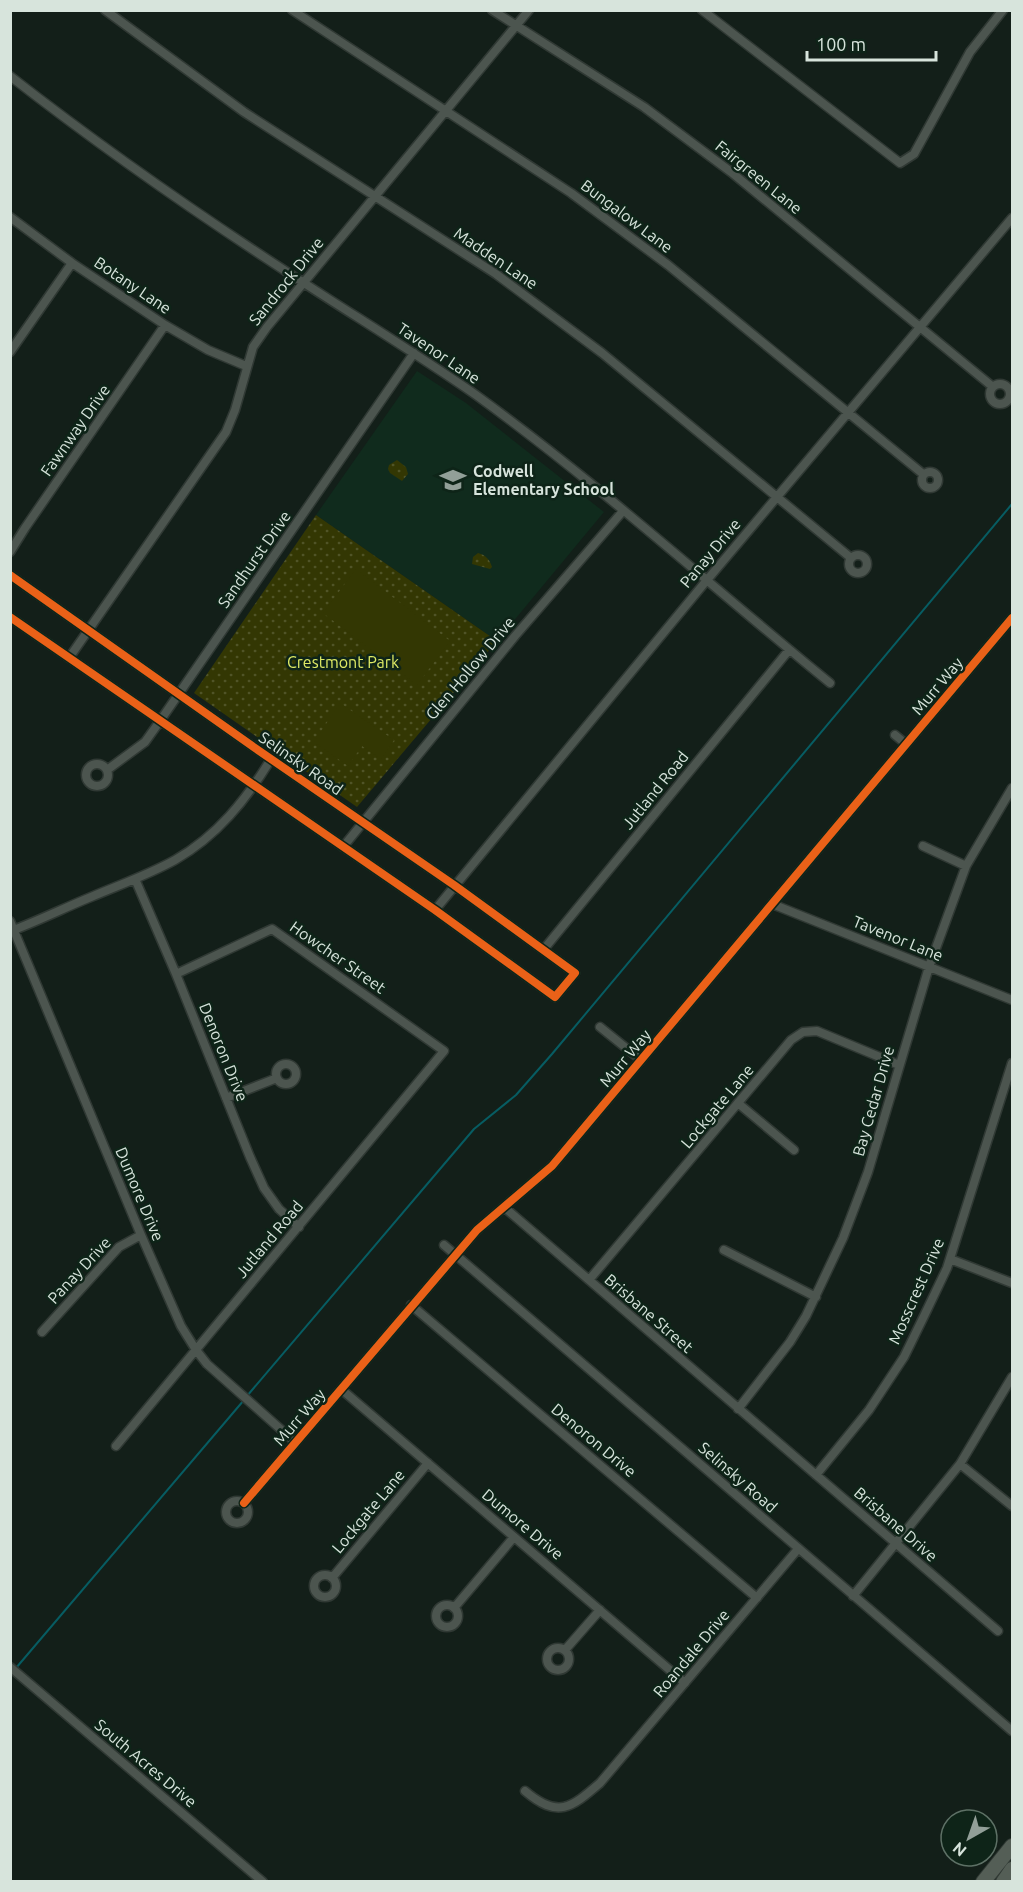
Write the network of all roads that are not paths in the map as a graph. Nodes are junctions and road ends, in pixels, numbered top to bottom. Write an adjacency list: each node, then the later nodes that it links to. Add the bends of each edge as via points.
1 (105, 10): 10 (street, Madden Lane, via 244,112)
2 (292, 10): 9 (street, Bungalow Lane)
3 (492, 10): 7 (street, Fairgreen Lane)
4 (530, 10): 7 (street, Sandrock Drive)
5 (702, 10): 6 (street, via 900,163 914,154 970,52)
6 (1004, 10)
7 (516, 26): 9 (street, Sandrock Drive); 16 (street, Fairgreen Lane, via 644,107 731,172)
8 (10, 76): 14 (street, Tavenor Lane, via 129,166)
9 (446, 112): 10 (street, Sandrock Drive); 21 (street, Bungalow Lane, via 571,192)
10 (374, 196): 14 (street, Sandrock Drive); 23 (street, Madden Lane, via 496,274 593,346)
11 (10, 217): 13 (street, Botany Lane)
12 (1012, 218): 16 (street, Panay Drive)
13 (72, 263): 15 (street, Botany Lane); 17 (street)
14 (304, 284): 18 (street, Tavenor Lane); 19 (street, Sandrock Drive, via 267,327)
15 (165, 325): 19 (street, Botany Lane); 25 (street, Fawnway Drive)
16 (920, 328): 20 (street, Fairgreen Lane); 21 (street, Panay Drive)
17 (10, 352)
18 (414, 353): 24 (street, Tavenor Lane, via 473,393); 35 (street, Sandhurst Drive)
19 (246, 366): 31 (street, Sandrock Drive, via 236,410 226,432)
20 (993, 387)
21 (848, 411): 22 (street, Bungalow Lane); 23 (street, Panay Drive)
22 (923, 474)
23 (777, 496): 26 (street, Madden Lane); 28 (street, Panay Drive)
24 (623, 511): 28 (street, Tavenor Lane); 43 (street, Glen Hollow Drive)
25 (10, 552)
26 (851, 558)
27 (10, 576): 31 (street, Selinsky Road)
28 (707, 580): 32 (street, Tavenor Lane); 48 (street, Panay Drive)
29 (10, 617): 33 (street)
30 (1012, 618): 38 (street, Murr Way)
31 (87, 630): 33 (street, Sandrock Drive); 35 (street, Selinsky Road)
32 (789, 650): 34 (street, Tavenor Lane); 53 (street, Jutland Road)
33 (69, 658): 36 (street)
34 (830, 683)
35 (178, 694): 36 (street, Sandhurst Drive); 39 (street, Selinsky Road)
36 (160, 721): 40 (street, Sandhurst Drive, via 145,742); 41 (street)
37 (895, 735): 38 (street)
38 (906, 744): 49 (street, Murr Way)
39 (272, 759): 41 (street); 43 (street, Selinsky Road)
40 (106, 770)
41 (254, 787): 45 (street); 47 (street, via 206,839 174,861)
42 (1012, 788): 46 (street, Bay Cedar Drive)
43 (362, 822): 45 (street, Glen Hollow Drive); 48 (street, Selinsky Road)
44 (924, 846): 46 (street)
45 (343, 847): 50 (street)
46 (966, 866): 54 (street, Bay Cedar Drive)
47 (135, 879): 52 (street); 55 (street, Denoron Drive)
48 (454, 885): 50 (street, Panay Drive); 53 (street, Selinsky Road)
49 (772, 904): 54 (street, Tavenor Lane); 59 (street, Murr Way)
50 (435, 910): 53 (street, Selinsky Road, via 555,997 575,973)
51 (10, 921): 52 (street, Dumore Drive)
52 (12, 931): 68 (street, Dumore Drive)
53 (544, 949)
54 (929, 967): 56 (street, Tavenor Lane); 61 (street, Bay Cedar Drive)
55 (176, 974): 58 (street, Howcher Street, via 272,929); 63 (street, Denoron Drive)
56 (1012, 1000)
57 (600, 1027): 59 (street)
58 (444, 1051): 67 (street, Jutland Road)
59 (641, 1060): 66 (street, Murr Way, via 552,1166)
60 (1012, 1063): 72 (street, Mosscrest Drive)
61 (899, 1065): 64 (street, Lockgate Lane, via 817,1031 802,1032 791,1040); 75 (street, Bay Cedar Drive, via 868,1172)
62 (277, 1078): 63 (street)
63 (226, 1098): 67 (street, Denoron Drive, via 264,1188)
64 (739, 1104): 65 (street); 73 (street, Lockgate Lane)
65 (794, 1150)
66 (504, 1207): 71 (street, Murr Way); 73 (street, Brisbane Street)
67 (299, 1227): 78 (street, Jutland Road)
68 (141, 1235): 77 (street, Panay Drive, via 119,1247); 78 (street, Dumore Drive, via 181,1326)
69 (444, 1245): 71 (street, Selinsky Road)
70 (724, 1250): 75 (street)
71 (455, 1254): 76 (street, Murr Way); 92 (street, Selinsky Road)
72 (950, 1259): 74 (street); 87 (street, Mosscrest Drive, via 904,1357 869,1410)
73 (589, 1280): 81 (street, Brisbane Street)
74 (1012, 1283)
75 (816, 1297): 81 (street, Bay Cedar Drive, via 790,1342)
76 (411, 1305): 80 (street, Murr Way); 95 (street, Denoron Drive)
77 (42, 1332)
78 (196, 1350): 83 (street, Dumore Drive, via 219,1377); 84 (street, Jutland Road)
79 (1012, 1377): 86 (street)
80 (341, 1389): 83 (street, Murr Way); 85 (street, Dumore Drive)
81 (738, 1409): 82 (street, Brisbane Street)
82 (776, 1441): 87 (street, Brisbane Drive)
83 (295, 1442): 88 (street, Murr Way)
84 (116, 1446)
85 (428, 1463): 90 (street, Dumore Drive); 93 (street, Lockgate Lane)
86 (960, 1464): 89 (street); 91 (street)
87 (816, 1475): 91 (street, Brisbane Drive)
88 (244, 1503)
89 (1012, 1506)
90 (514, 1537): 96 (street); 97 (street, Dumore Drive)
91 (897, 1544): 94 (street); 98 (street, Brisbane Drive)
92 (798, 1549): 94 (street, Selinsky Road); 95 (street, Roandale Drive)
93 (332, 1578)
94 (853, 1596): 102 (street, Selinsky Road)
95 (757, 1598): 101 (street, Roandale Drive)
96 (454, 1608)
97 (600, 1610): 99 (street); 101 (street, Dumore Drive)
98 (998, 1631)
99 (565, 1650)
100 (10, 1667): 107 (street, South Acres Drive)
101 (685, 1683): 103 (street, Roandale Drive, via 606,1776 564,1809 544,1805)
102 (1012, 1731)
103 (525, 1791)
104 (1012, 1846): 106 (main road)
105 (1012, 1869): 108 (main road)
106 (987, 1877): 108 (street)
107 (263, 1881)
108 (1003, 1881)

